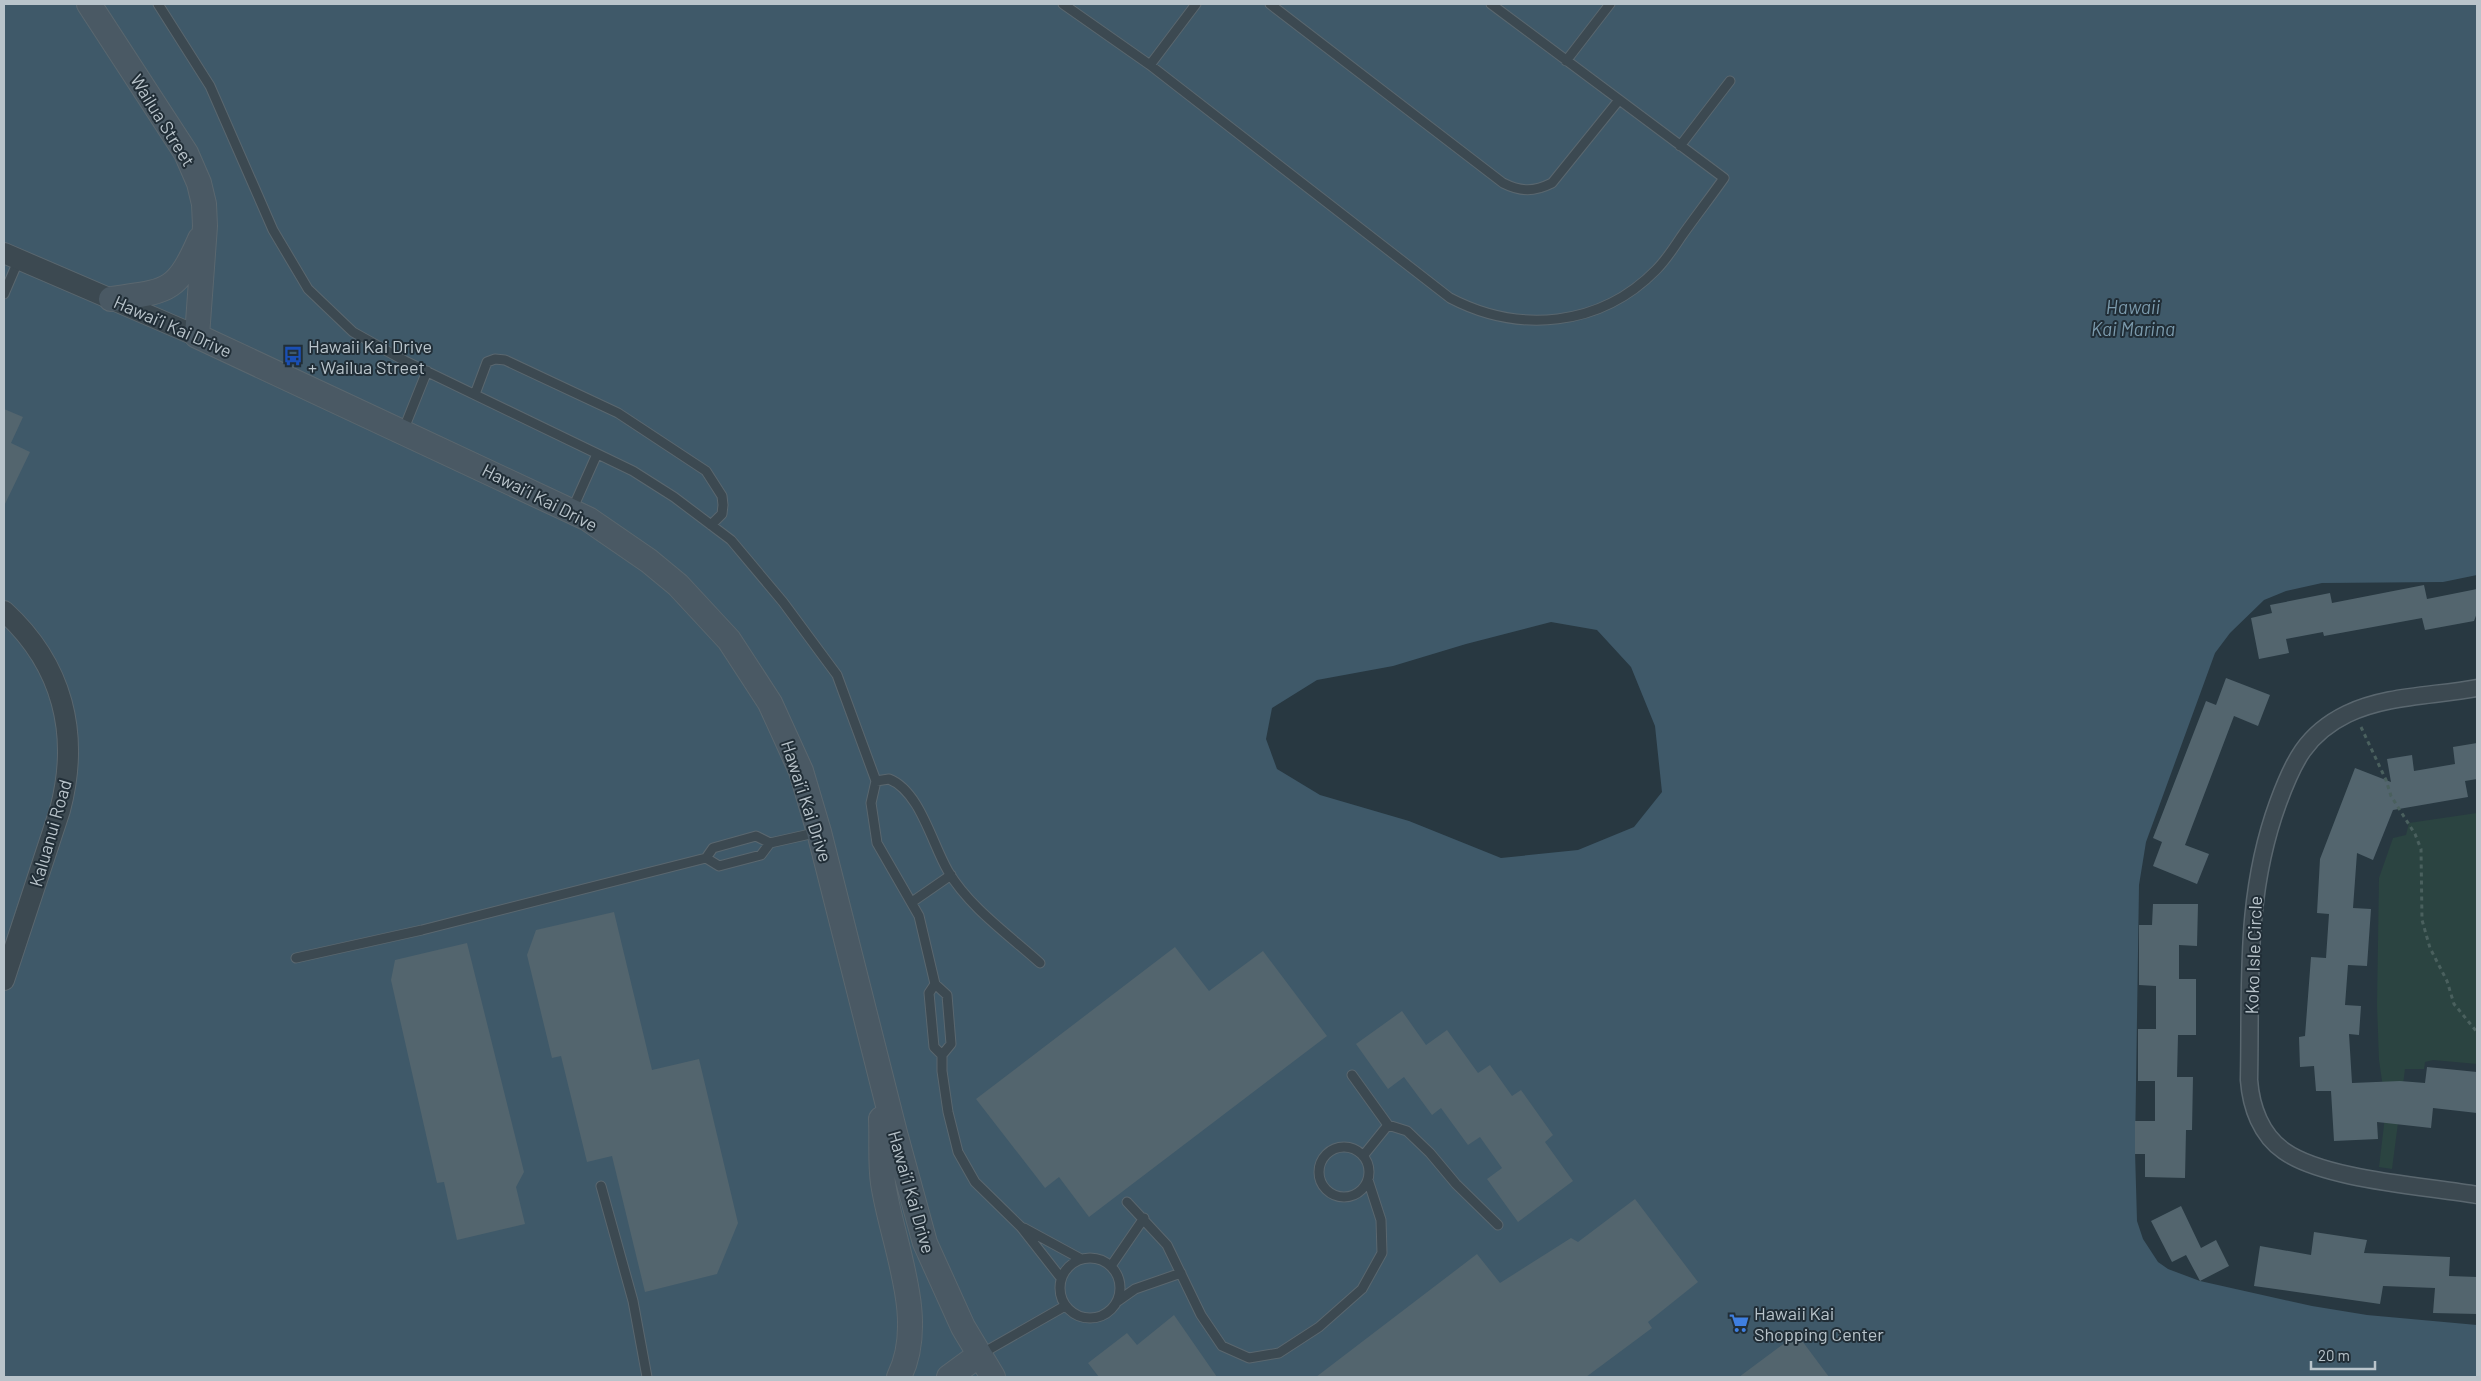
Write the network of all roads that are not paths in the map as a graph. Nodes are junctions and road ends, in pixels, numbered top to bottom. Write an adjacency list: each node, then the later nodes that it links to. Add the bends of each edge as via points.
1 (89, 4): 13 (main road, Wailua Street, via 192,163 204,204)
2 (158, 4): 18 (lane, via 210,86 273,230 308,289 353,332)
3 (1063, 4): 9 (lane)
4 (1196, 4): 9 (lane)
5 (1270, 4): 11 (lane, via 1503,183 1516,189 1528,191 1552,183)
6 (1490, 4): 8 (lane)
7 (1610, 4): 8 (lane)
8 (1566, 60): 11 (lane)
9 (1150, 65): 12 (lane, via 1438,290 1475,310 1516,320 1544,321 1585,314 1623,297 1656,270 1724,178)
10 (1730, 81): 12 (lane)
11 (1619, 100): 12 (lane)
12 (1680, 146)
13 (205, 226): 16 (main road, via 190,260 170,287 157,293); 17 (main road, Wailua Street)
14 (12, 256): 15 (lane); 16 (street, Hawai’i Kai Drive)
15 (4, 294)
16 (111, 299): 17 (street, Hawai’i Kai Drive)
17 (197, 336): 20 (main road, Hawai’i Kai Drive)
18 (427, 371): 19 (lane); 20 (lane)
19 (475, 394): 21 (lane); 23 (lane, via 487,362 505,360 618,413 706,470 722,496 723,505 722,514)
20 (403, 431): 22 (main road, Hawai’i Kai Drive)
21 (597, 454): 22 (lane); 23 (lane, via 633,471)
22 (572, 510): 27 (main road, Hawai’i Kai Drive, via 649,561 698,605 729,640 787,736)
23 (711, 525): 26 (lane, via 731,540 837,674)
24 (4, 611): 34 (street, Kaluanui Road, via 31,640 50,672 61,699 69,744 67,781 60,810)
25 (2477, 688): 43 (street, Koko Isle Circle, via 2384,702 2349,713 2317,733 2292,766 2261,854 2252,914 2250,1080 2254,1106 2269,1137 2283,1150 2305,1162 2336,1171)
26 (876, 781): 30 (lane, via 890,779 906,789); 31 (lane, via 871,803 877,843)
27 (819, 832): 28 (lane); 37 (main road, Hawai’i Kai Drive)
28 (770, 843): 29 (lane, via 756,836 713,848); 29 (lane, via 761,855 718,866)
29 (706, 858): 32 (lane, via 422,930)
30 (950, 875): 31 (lane); 33 (lane, via 962,892)
31 (912, 902): 35 (lane, via 919,916)
32 (296, 958)
33 (1040, 963)
34 (4, 980)
35 (935, 984): 36 (lane, via 929,993 933,1041); 36 (lane, via 947,995 951,1023 951,1044)
36 (942, 1055): 47 (lane, via 948,1112 958,1152 975,1182)
37 (879, 1070): 54 (main road, Hawai’i Kai Drive, via 925,1244 963,1328); 56 (main road, via 883,1183 910,1318 910,1346)
38 (1352, 1075): 39 (lane)
39 (1388, 1124): 40 (lane); 46 (lane, via 1407,1131)
40 (1364, 1156): 41 (lane); 41 (lane, via 1350,1147 1334,1148 1322,1159 1319,1175 1326,1190 1341,1197 1357,1193)
41 (1368, 1180): 50 (lane, via 1381,1220 1382,1254 1362,1289 1319,1327 1280,1353 1249,1358 1222,1346 1202,1315)
42 (600, 1186): 55 (lane, via 633,1301)
43 (2477, 1195)
44 (1127, 1202): 45 (lane)
45 (1144, 1218): 49 (lane); 50 (lane, via 1167,1245)
46 (1498, 1225)
47 (1021, 1227): 48 (lane); 51 (lane)
48 (1081, 1259): 49 (lane, via 1100,1259); 51 (lane, via 1072,1263)
49 (1111, 1266): 52 (lane, via 1119,1280)
50 (1182, 1273): 52 (lane, via 1135,1289)
51 (1061, 1278): 53 (lane, via 1059,1288)
52 (1118, 1301): 53 (lane, via 1112,1310 1092,1319 1082,1318)
53 (1065, 1306): 54 (lane)
54 (979, 1355): 57 (main road); 58 (main road, Hawai’i Kai Drive)
55 (647, 1377)
56 (899, 1377)
57 (949, 1377)
58 (993, 1377)

